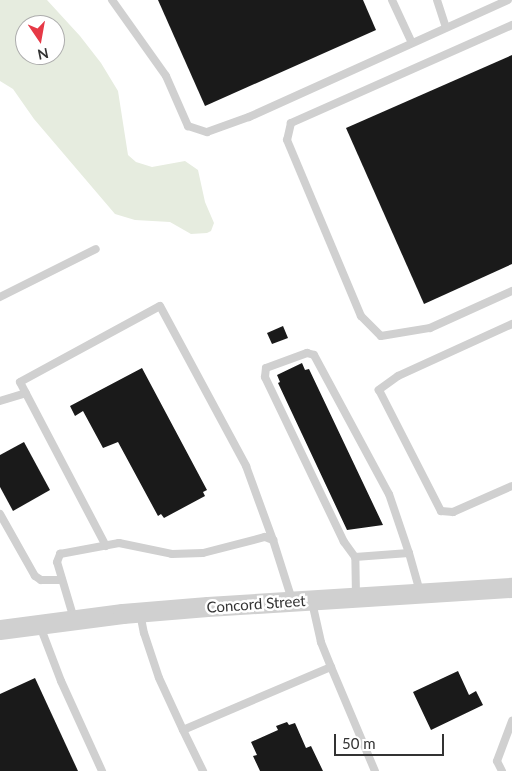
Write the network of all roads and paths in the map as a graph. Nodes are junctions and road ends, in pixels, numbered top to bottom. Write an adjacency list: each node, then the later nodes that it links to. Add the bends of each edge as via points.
1 (112, 0): 7 (lane, via 166,76 188,126 207,132 249,117)
2 (392, 0): 7 (lane)
3 (437, 0): 6 (lane)
4 (508, 0): 6 (lane)
5 (512, 25): 9 (lane, via 291,123 288,140 361,316 381,336 430,328)
6 (446, 27): 7 (lane)
7 (412, 43)
8 (96, 249): 10 (lane)
9 (512, 291)
10 (0, 297)
11 (512, 324): 14 (lane, via 398,376 379,390 441,511 453,512)
12 (26, 393): 13 (lane); 16 (lane, via 20,382 160,306 246,466); 17 (lane)
13 (0, 401)
14 (512, 486)
15 (0, 514): 20 (lane, via 35,576 41,580)
16 (273, 540): 17 (lane, via 264,537 203,553 172,554 119,543); 24 (lane)
17 (106, 546): 20 (lane, via 60,554 57,562)
18 (409, 553): 19 (lane); 19 (lane, via 389,494 314,355 307,354 266,368 265,377 344,542); 22 (lane)
19 (355, 557): 23 (lane)
20 (62, 580): 26 (lane)
21 (512, 588): 22 (street, Concord Street)
22 (420, 594): 23 (street, Concord Street)
23 (356, 598): 24 (street, Concord Street)
24 (302, 601): 25 (street, Concord Street); 29 (lane)
25 (140, 613): 26 (street, Concord Street); 31 (lane, via 159,678)
26 (74, 620): 27 (street, Concord Street)
27 (40, 624): 28 (street, Concord Street); 32 (lane)
28 (0, 630)
29 (331, 667): 31 (lane); 34 (lane)
30 (512, 721): 35 (lane, via 497,761)
31 (183, 730): 33 (lane)
32 (102, 771)
33 (202, 771)
34 (375, 771)
35 (502, 771)

